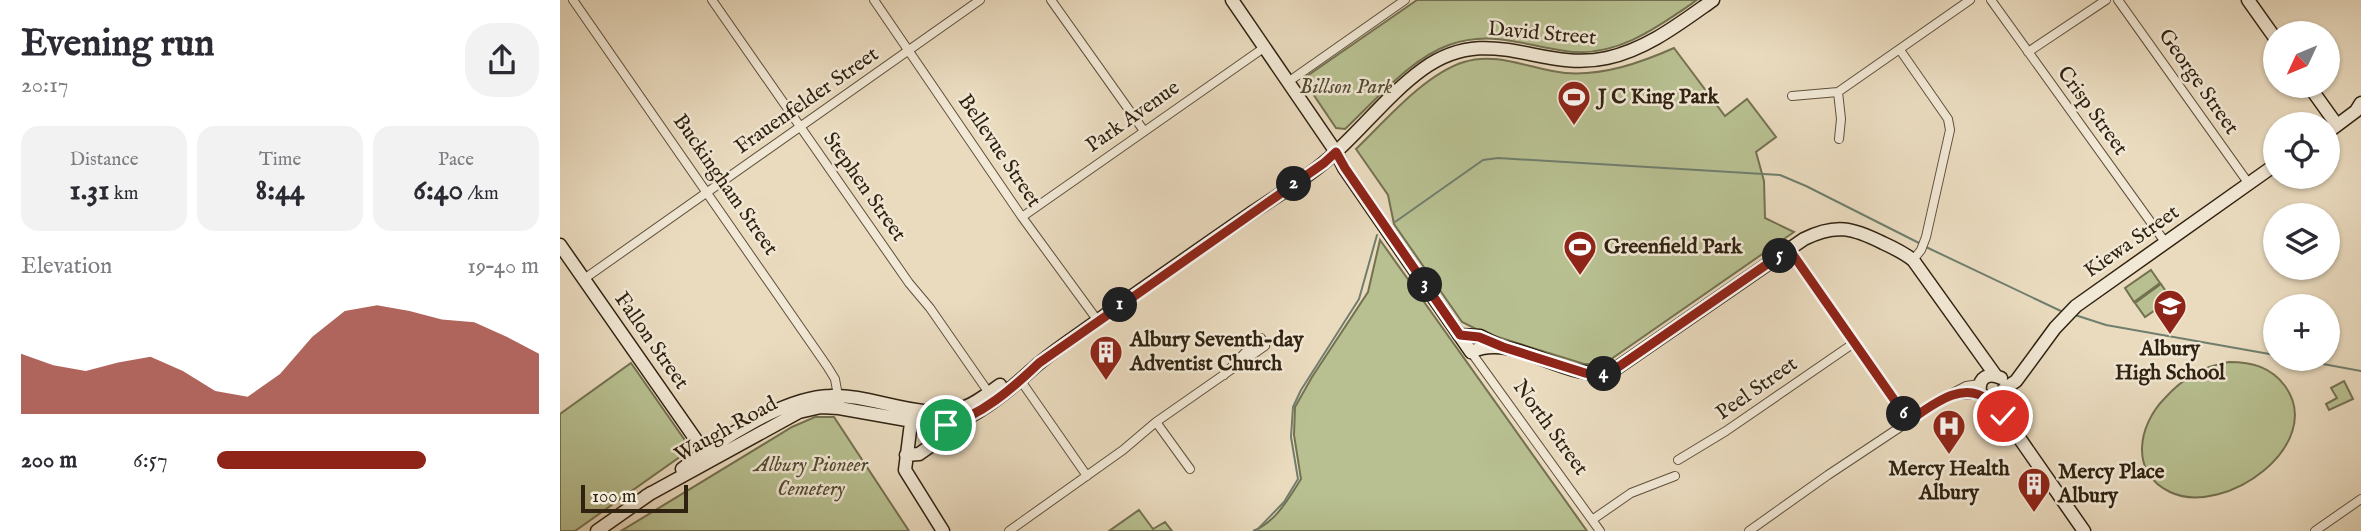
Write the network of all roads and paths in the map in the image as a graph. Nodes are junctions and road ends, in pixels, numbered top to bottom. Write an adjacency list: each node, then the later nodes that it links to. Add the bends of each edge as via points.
1 (573, 0): 30 (street, Buckingham Street)
2 (712, 0): 24 (street, Stephen Street)
3 (874, 0): 17 (street, Bellevue Street)
4 (980, 0): 17 (street, Frauenfelder Street)
5 (1051, 0): 25 (street)
6 (1232, 0): 15 (street, North Street)
7 (1405, 0): 19 (street)
8 (1713, 0): 27 (street, David Street, via 1658,38 1606,58 1570,59 1492,47 1453,52 1418,73)
9 (1970, 0): 16 (street)
10 (1991, 0): 18 (street, Crisp Street)
11 (2108, 0): 12 (street); 18 (street)
12 (2117, 0): 29 (street, George Street)
13 (2248, 0): 14 (street)
14 (2263, 21)
15 (1265, 47): 19 (street, North Street); 25 (street, Park Avenue)
16 (1900, 50): 20 (street); 35 (street, via 1949,124 1925,239)
17 (909, 51): 24 (street, Frauenfelder Street); 31 (street, Bellevue Street)
18 (2028, 52): 32 (street, Crisp Street)
19 (1288, 82): 27 (street, North Street)
20 (1838, 92): 21 (street); 26 (street)
21 (1792, 96)
22 (2361, 103): 23 (street)
23 (2340, 120)
24 (800, 126): 30 (street, Frauenfelder Street); 46 (street, Stephen Street)
25 (1144, 131): 31 (street, Park Avenue)
26 (1839, 139)
27 (1336, 152): 37 (street, David Street); 38 (street, North Street)
28 (2263, 174): 29 (street, Kiewa Street)
29 (2249, 184): 32 (street, Kiewa Street)
30 (707, 192): 36 (street, Frauenfelder Street); 47 (street, Buckingham Street, via 835,379)
31 (1022, 216): 37 (street, Bellevue Street)
32 (2165, 243): 45 (street, Kiewa Street, via 2073,310 2016,381)
33 (560, 245): 36 (street, Fallon Street)
34 (1789, 249): 35 (street, via 1816,233 1842,228); 39 (street); 41 (street, via 1611,372 1594,374)
35 (1917, 255): 45 (street, via 1973,345)
36 (584, 279): 54 (street, Fallon Street)
37 (1098, 321): 43 (street, David Street)
38 (1460, 335): 41 (street); 42 (street, North Street)
39 (1854, 343): 50 (street); 55 (street, Peel Street)
40 (1265, 346): 51 (street, via 1261,338 1224,375)
41 (1503, 347): 42 (street, via 1483,346)
42 (1471, 352): 61 (street, North Street)
43 (1039, 363): 44 (street, David Street); 46 (street, David Street)
44 (1021, 381): 49 (street, David Street); 57 (street)
45 (1992, 387): 50 (street, via 1947,396); 68 (street, via 2013,429)
46 (989, 393): 48 (street, David Street, via 958,410)
47 (838, 396): 48 (street, Waugh Road); 54 (street, Waugh Road, via 779,410)
48 (914, 408): 52 (street)
49 (974, 414): 52 (street, David Street, via 946,425); 53 (street, via 919,454)
50 (1909, 421): 62 (street)
51 (1156, 422): 56 (street); 57 (street)
52 (911, 423): 53 (street); 54 (street, Waugh Road, via 821,407 780,420)
53 (906, 455): 60 (street, via 906,475)
54 (707, 456): 63 (street, Waugh Road)
55 (1678, 460)
56 (1190, 469)
57 (1087, 476): 66 (street)
58 (1675, 476): 61 (street, via 1631,493)
59 (2361, 499): 69 (street)
60 (928, 507): 64 (street); 65 (street)
61 (1592, 520): 67 (street, North Street)
62 (1753, 530)
63 (597, 531)
64 (943, 531)
65 (949, 531)
66 (1009, 531)
67 (1600, 531)
68 (2084, 531)
69 (2315, 531)

